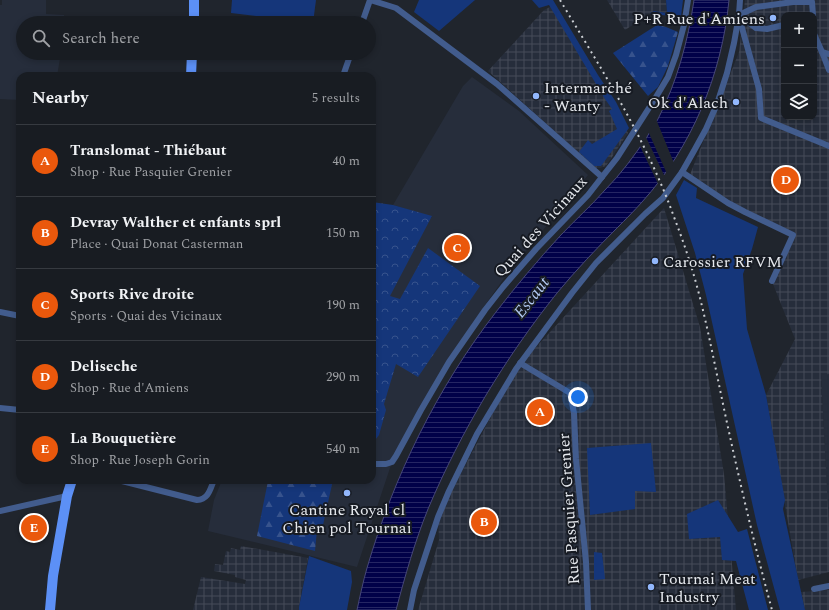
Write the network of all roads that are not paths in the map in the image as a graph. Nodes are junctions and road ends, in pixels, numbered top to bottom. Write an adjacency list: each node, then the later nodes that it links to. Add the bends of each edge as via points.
1 (194, 0): 6 (main road)
2 (370, 0): 7 (street); 20 (street, via 396,8 497,84)
3 (688, 0): 20 (street, Quai des Vicinaux, via 681,40 668,77)
4 (740, 0): 8 (street)
5 (813, 12): 8 (street, via 812,2 793,2 756,7)
6 (194, 16)
7 (364, 16)
8 (739, 16): 9 (street, via 756,28); 18 (street, via 759,89 761,118); 19 (street, via 732,54 717,104)
9 (781, 26)
10 (817, 41): 11 (street)
11 (822, 52): 12 (street); 15 (street)
12 (829, 54)
13 (191, 60): 16 (main road)
14 (349, 60): 17 (street)
15 (829, 70)
16 (190, 72)
17 (344, 72)
18 (829, 146)
19 (682, 172): 21 (street, via 728,203 793,235); 24 (street, via 663,198 596,263)
20 (602, 177): 27 (street, Quai des Vicinaux, via 485,310 449,362 392,462)
21 (772, 281)
22 (0, 312): 23 (street)
23 (16, 315)
24 (520, 363): 36 (street, via 477,434 449,491 416,583); 37 (street, Rue Pasquier Grenier, via 570,393 574,413)
25 (0, 408): 26 (street)
26 (16, 410)
27 (376, 464)
28 (71, 484): 31 (main road)
29 (134, 484): 30 (street, via 197,500 207,497)
30 (212, 484)
31 (67, 496): 32 (street); 35 (main road, via 53,576)
32 (0, 511)
33 (829, 586): 34 (street)
34 (814, 589)
35 (50, 610)
36 (410, 610)
37 (588, 610)

